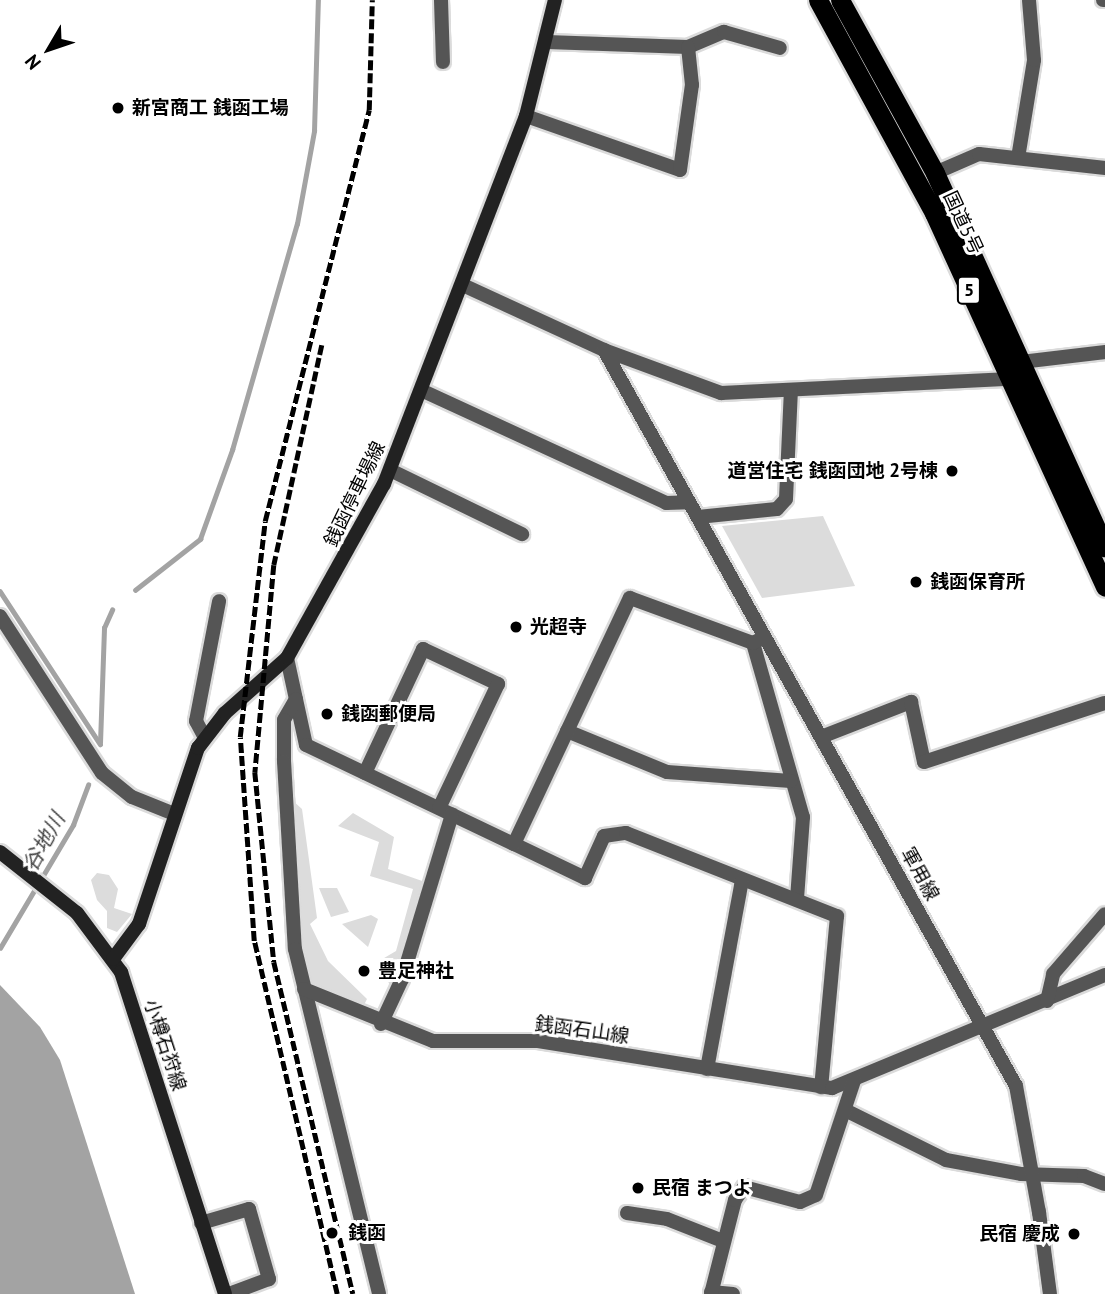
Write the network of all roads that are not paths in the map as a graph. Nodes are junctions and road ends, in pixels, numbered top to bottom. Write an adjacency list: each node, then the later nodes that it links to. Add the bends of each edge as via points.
1 (441, 0): 9 (street)
2 (555, 0): 6 (main road, 銭函停車場線)
3 (818, 0): 17 (highway, 国道5号 / 5)
4 (840, 0): 13 (highway, 国道5号 / 5)
5 (1029, 0): 11 (street, via 1034,60)
6 (547, 42): 7 (street); 10 (main road, 銭函停車場線)
7 (688, 47): 8 (street, via 724,32); 10 (street, via 692,85 680,170)
8 (780, 48)
9 (443, 62)
10 (526, 117): 14 (main road, 銭函停車場線)
11 (1018, 158): 12 (street); 13 (street, via 979,154)
12 (1105, 168)
13 (935, 173): 17 (highway, 国道5号 / 5)
14 (465, 286): 15 (street); 19 (main road, 銭函停車場線)
15 (604, 350): 18 (street, via 721,393); 21 (street)
16 (1105, 352): 17 (street)
17 (1015, 370): 18 (street); 24 (highway, 国道5号 / 5); 25 (highway, 国道5号 / 5)
18 (791, 390): 22 (street, via 786,499 777,509)
19 (423, 391): 20 (main road, 銭函停車場線); 21 (street, via 666,503)
20 (390, 470): 23 (street); 29 (main road, 銭函停車場線)
21 (689, 502): 22 (street)
22 (698, 517): 28 (street)
23 (522, 534)
24 (1105, 547)
25 (1105, 587)
26 (219, 601): 33 (street, via 196,721)
27 (0, 616): 38 (street, via 102,774 132,797)
28 (759, 640): 32 (street, via 630,598); 34 (street, 軍用線); 36 (street)
29 (288, 658): 30 (street); 33 (main road, 銭函停車場線)
30 (296, 699): 35 (street, via 306,745); 46 (street, via 284,720 284,818)
31 (1105, 703): 34 (street, via 924,762 911,702)
32 (567, 731): 36 (street, via 667,772); 39 (street)
33 (204, 736): 38 (main road, 銭函停車場線)
34 (821, 737): 49 (street, 軍用線)
35 (365, 773): 37 (street); 37 (street, via 423,649 498,684)
36 (791, 781): 42 (street, via 803,817)
37 (445, 811): 39 (street); 48 (street, via 402,979)
38 (174, 814): 44 (main road, 銭函停車場線, via 139,924)
39 (514, 844): 41 (street, via 586,877 604,836 626,833)
40 (0, 852): 44 (main road, 小樽石狩線, via 77,913)
41 (742, 880): 42 (street); 50 (street)
42 (797, 898): 52 (street, via 837,916)
43 (1105, 914): 47 (street, via 1053,974)
44 (113, 959): 57 (main road, 小樽石狩線)
45 (1105, 975): 47 (street, 銭函石山線)
46 (304, 989): 48 (street, 銭函石山線); 61 (street)
47 (1047, 1002): 49 (street, 銭函石山線)
48 (381, 1024): 50 (street, 銭函石山線, via 446,1043 538,1041)
49 (985, 1030): 51 (street, 銭函石山線); 54 (street, 軍用線, via 1020,1094)
50 (707, 1069): 52 (street, 銭函石山線)
51 (854, 1081): 52 (street, 銭函石山線); 53 (street)
52 (821, 1087)
53 (847, 1111): 54 (street, via 946,1160); 58 (street, via 816,1195 800,1202 744,1187)
54 (1033, 1176): 55 (street, via 1075,1175); 63 (street)
55 (1105, 1184)
56 (627, 1213): 58 (street, via 667,1219)
57 (201, 1223): 60 (main road, 小樽石狩線); 60 (street, via 249,1209 269,1279)
58 (723, 1241): 59 (street)
59 (711, 1293): 62 (street)
60 (227, 1294)
61 (379, 1294)
62 (733, 1294)
63 (1050, 1294)

